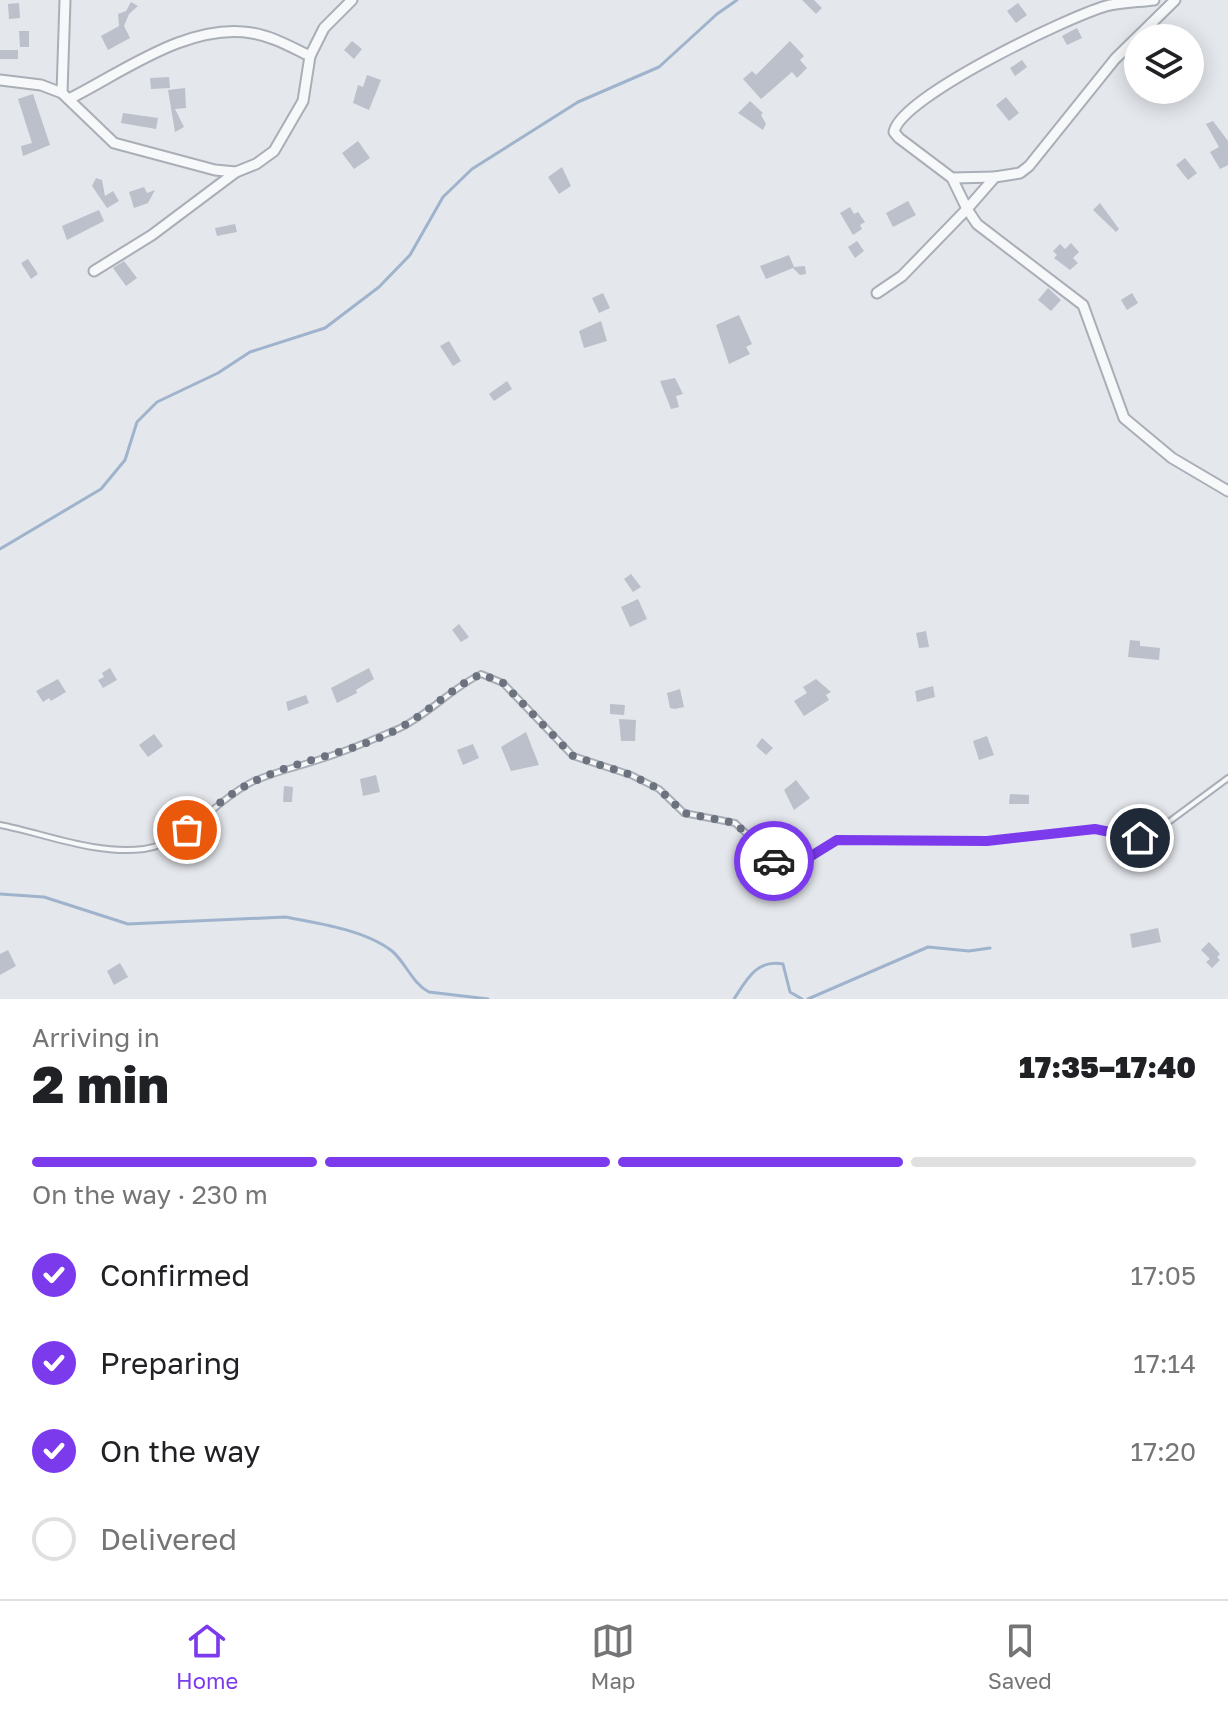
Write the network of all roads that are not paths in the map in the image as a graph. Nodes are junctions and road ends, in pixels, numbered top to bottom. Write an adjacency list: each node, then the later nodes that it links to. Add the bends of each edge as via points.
1 (65, 0): 7 (street)
2 (352, 0): 5 (street, via 324,28)
3 (1154, 0): 10 (street, via 1094,11 1045,31 927,94 896,123 894,132)
4 (1175, 0): 9 (street, via 1115,59 1029,166)
5 (310, 56): 7 (street, via 268,37 223,31 172,47); 8 (street, via 303,101 274,151)
6 (0, 80): 7 (street, via 41,85)
7 (66, 96): 8 (street, via 114,143)
8 (236, 172): 12 (street)
9 (995, 177): 10 (street); 11 (street)
10 (952, 178): 11 (street)
11 (967, 209): 13 (street, via 902,276); 14 (street, via 977,224 1083,305 1124,418 1172,458)
12 (94, 271)
13 (877, 293)
14 (1228, 491)
15 (1228, 778): 16 (lane, via 1147,838 1095,829 987,841 837,840 785,869 735,823 684,813 659,789 573,756 503,683 481,674 405,726 253,781 187,830 147,848 75,843)
16 (0, 825)

